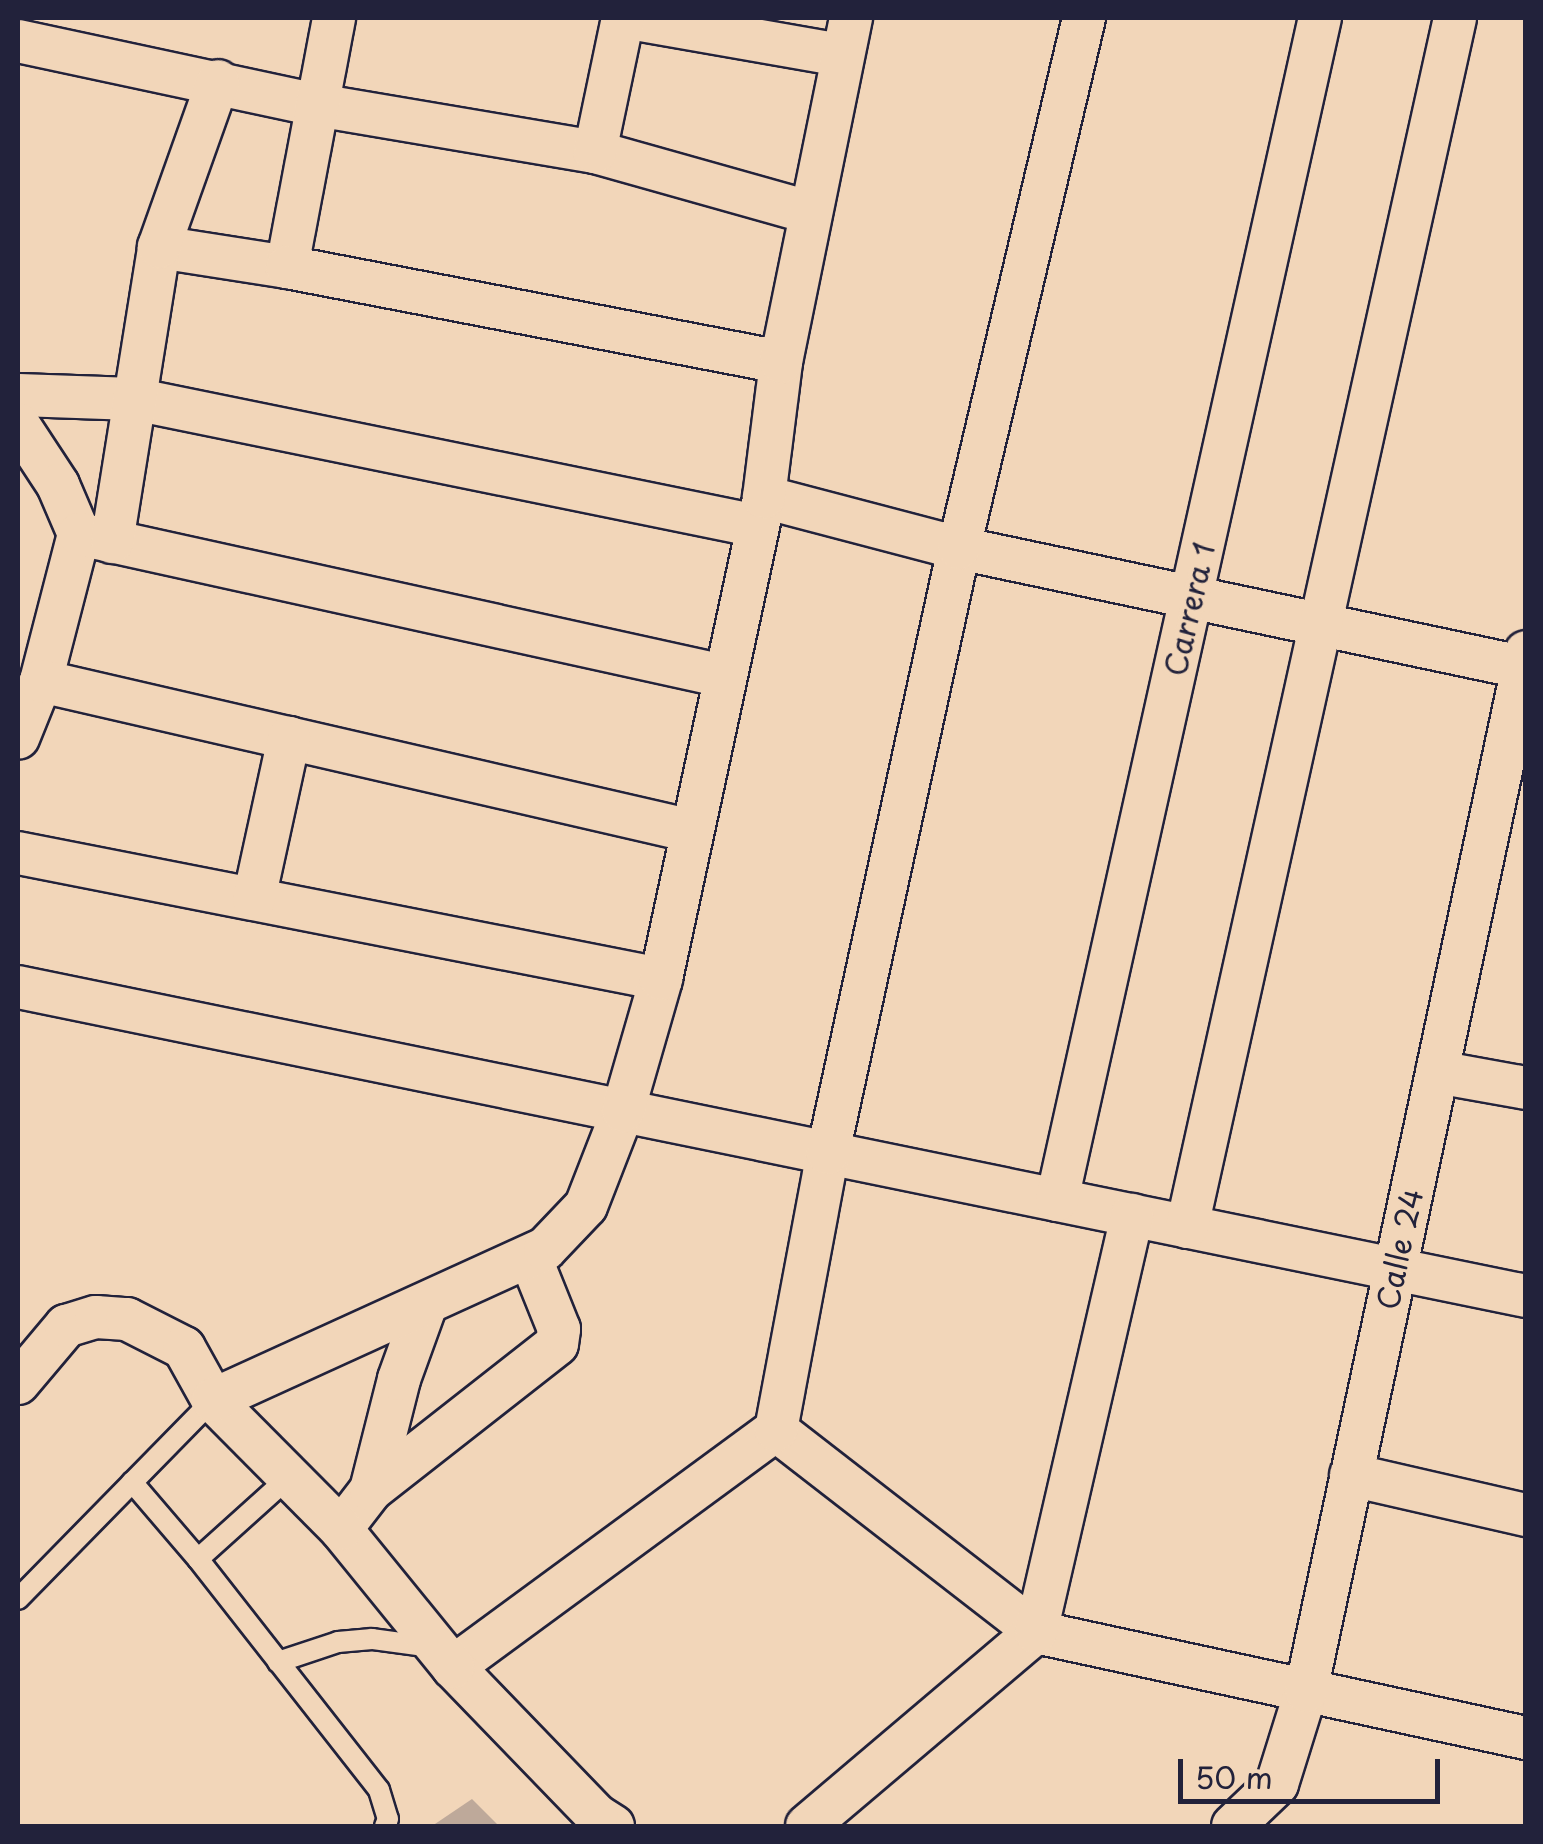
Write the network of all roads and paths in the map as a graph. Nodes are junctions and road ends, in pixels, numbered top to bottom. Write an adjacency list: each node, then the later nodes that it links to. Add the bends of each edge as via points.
1 (334, 18): 9 (street)
2 (626, 18): 6 (street); 10 (street)
3 (1084, 18): 20 (street)
4 (1320, 18): 21 (street, Carrera 1)
5 (1455, 18): 22 (street)
6 (846, 36): 11 (street)
7 (18, 41): 8 (street)
8 (218, 81): 9 (street); 12 (street)
9 (317, 104): 10 (street); 13 (street)
10 (594, 152): 11 (street)
11 (809, 212): 14 (street)
12 (159, 247): 13 (street); 16 (street)
13 (286, 267): 14 (street)
14 (781, 362): 18 (street)
15 (18, 395): 16 (street)
16 (134, 399): 18 (street); 19 (street)
17 (18, 424): 19 (street)
18 (760, 511): 20 (street); 24 (street)
19 (95, 538): 24 (street); 25 (street)
20 (959, 548): 21 (street); 36 (street)
21 (1190, 600): 22 (street); 37 (street, Carrera 1)
22 (1320, 626): 23 (street); 39 (street)
23 (1524, 662): 33 (street, Calle 24)
24 (724, 676): 28 (street)
25 (41, 681): 26 (street); 27 (street)
26 (18, 738)
27 (289, 738): 28 (street); 30 (street)
28 (692, 831): 31 (street)
29 (18, 853): 30 (street)
30 (254, 899): 31 (street)
31 (660, 978): 35 (street)
32 (18, 987): 35 (street)
33 (1437, 1072): 34 (street); 41 (street, Calle 24)
34 (1526, 1088)
35 (623, 1111): 36 (street); 40 (street, via 586,1206)
36 (828, 1153): 37 (street); 46 (street)
37 (1057, 1200): 38 (street)
38 (1132, 1216): 39 (street); 55 (street)
39 (1188, 1226): 41 (street)
40 (530, 1256): 43 (street); 50 (street, via 560,1328 557,1344)
41 (1395, 1269): 42 (street); 47 (street, Calle 24)
42 (1526, 1296)
43 (425, 1307): 45 (street); 50 (street, via 398,1379)
44 (18, 1383): 45 (street, via 66,1326 96,1317 127,1320 184,1348)
45 (213, 1400): 48 (street); 49 (lane)
46 (776, 1430): 55 (street); 56 (street)
47 (1351, 1476): 51 (street); 58 (street, Calle 24)
48 (288, 1478): 52 (street); 53 (lane)
49 (132, 1482): 53 (lane); 54 (lane)
50 (371, 1490): 52 (street)
51 (1526, 1515)
52 (341, 1529): 56 (street)
53 (198, 1559): 57 (lane)
54 (18, 1599)
55 (1036, 1632): 58 (street); 62 (street)
56 (445, 1657): 57 (lane, via 372,1639 338,1642); 61 (street)
57 (278, 1662): 60 (lane, via 378,1790)
58 (1306, 1691): 59 (street); 63 (street, Calle 24, via 1278,1784)
59 (1526, 1738)
60 (385, 1826)
61 (614, 1826)
62 (808, 1826)
63 (1233, 1826)

